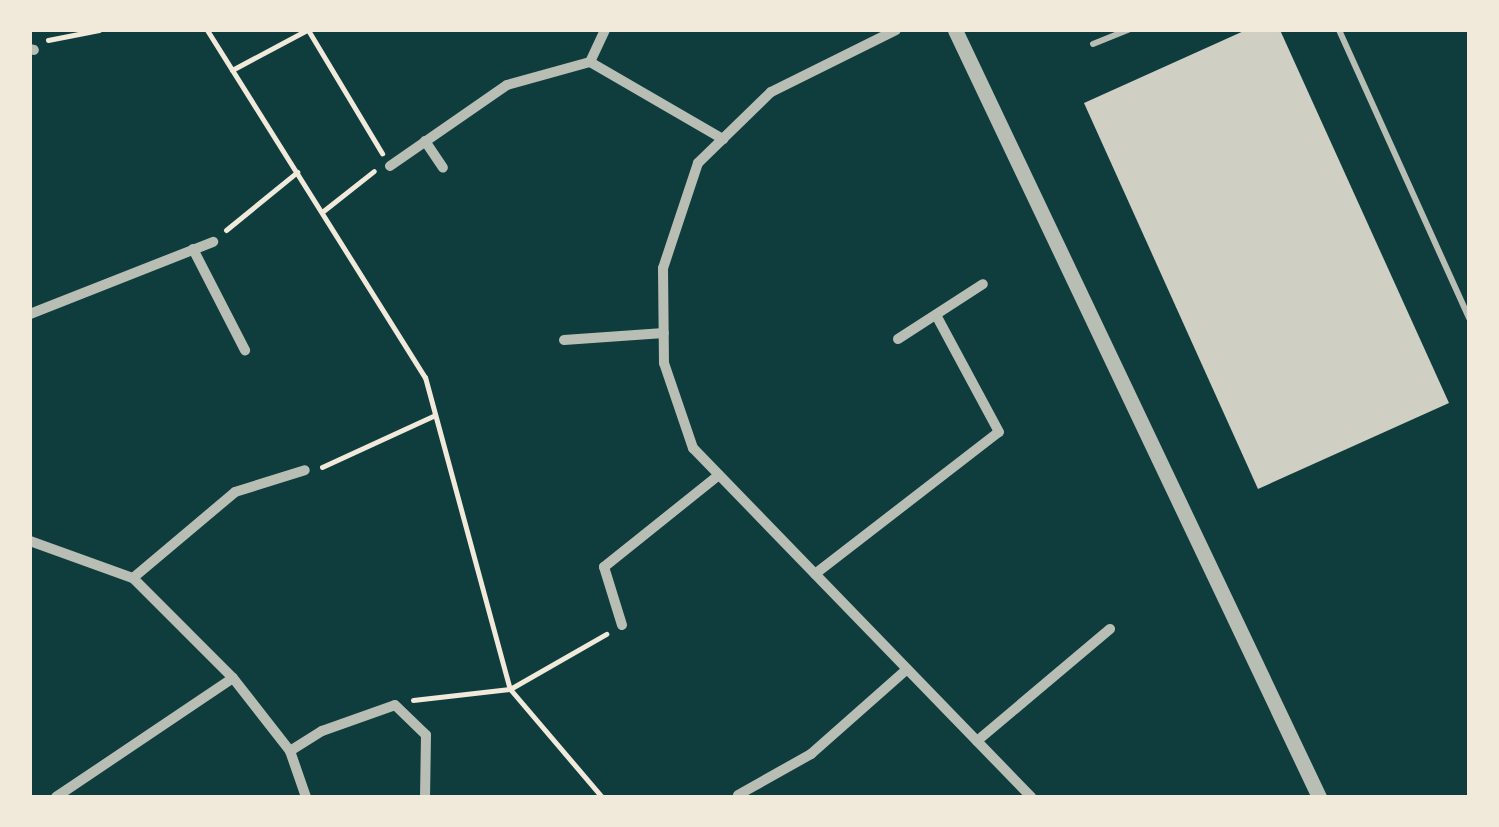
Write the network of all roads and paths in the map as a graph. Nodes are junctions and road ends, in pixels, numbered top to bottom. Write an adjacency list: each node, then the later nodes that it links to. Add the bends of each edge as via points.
1 (98, 30): 9 (path)
2 (207, 30): 12 (path)
3 (308, 30): 12 (path); 15 (path)
4 (605, 30): 11 (street)
5 (896, 30): 13 (street, via 771,92)
6 (955, 30): 49 (street)
7 (1128, 30): 10 (lane)
8 (1339, 30): 24 (lane)
9 (46, 41)
10 (1093, 44)
11 (590, 62): 13 (street); 14 (street, via 507,85)
12 (232, 70): 17 (path)
13 (723, 138): 25 (street, via 698,163 663,268)
14 (425, 141): 15 (street); 16 (street)
15 (390, 166): 18 (path, via 370,172)
16 (443, 168)
17 (298, 172): 18 (path); 19 (path)
18 (322, 212): 29 (path, via 426,378)
19 (213, 242): 20 (street)
20 (193, 249): 22 (street); 28 (street)
21 (983, 284): 23 (street)
22 (30, 314)
23 (936, 315): 26 (street); 33 (street, via 999,432)
24 (1469, 318)
25 (664, 333): 27 (street); 31 (street, via 664,363 693,448)
26 (898, 339)
27 (564, 340)
28 (244, 350)
29 (436, 415): 30 (path); 39 (path)
30 (305, 470): 34 (street, via 235,492)
31 (719, 475): 33 (street); 35 (street, via 604,567)
32 (30, 541): 34 (street)
33 (815, 574): 37 (street)
34 (133, 578): 38 (street)
35 (622, 626): 39 (path)
36 (1110, 629): 41 (street)
37 (907, 669): 41 (street); 43 (street, via 811,754)
38 (234, 678): 42 (street); 44 (street)
39 (510, 689): 40 (path); 47 (path)
40 (395, 705): 42 (street, via 322,731); 46 (street, via 426,735)
41 (976, 741): 48 (street)
42 (290, 751): 45 (street)
43 (738, 795)
44 (56, 797)
45 (306, 797)
46 (425, 797)
47 (602, 797)
48 (1031, 797)
49 (1319, 797)

